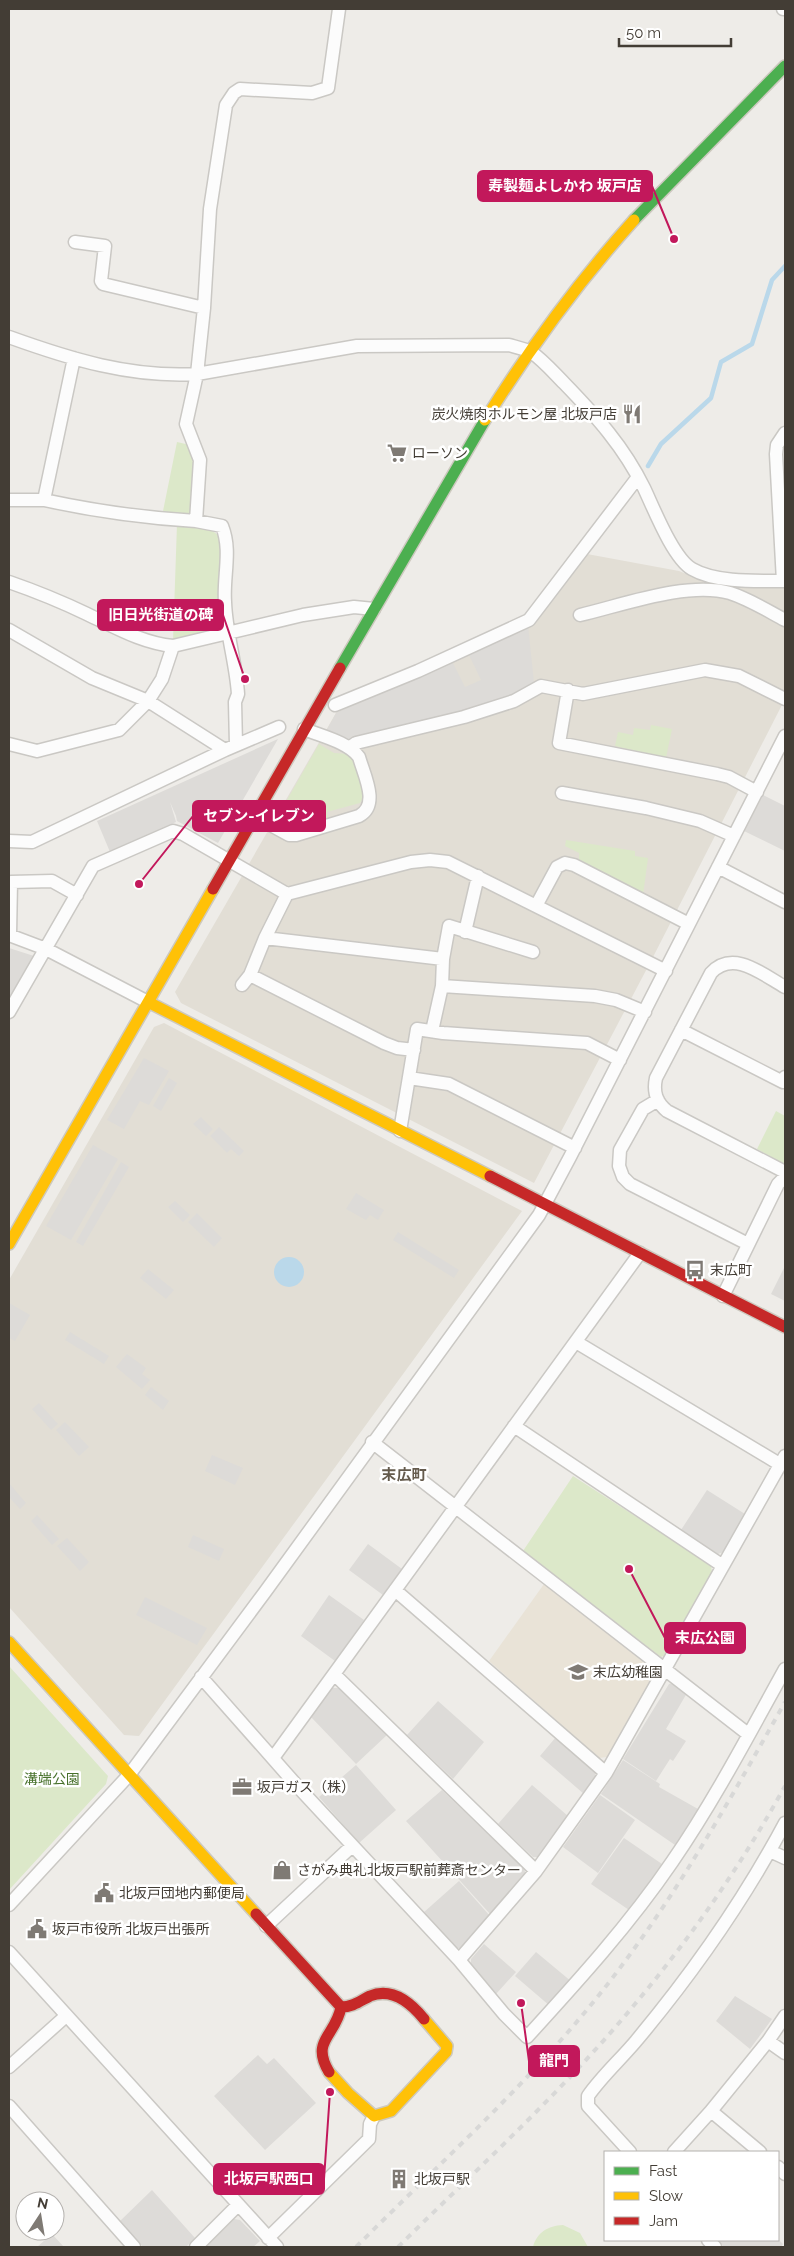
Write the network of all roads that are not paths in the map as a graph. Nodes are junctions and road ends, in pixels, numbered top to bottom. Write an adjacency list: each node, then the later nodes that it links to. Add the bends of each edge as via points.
1 (339, 9): 4 (street, via 328,88 312,93 240,89 226,105 210,209)
2 (785, 66): 6 (street, via 610,247)
3 (75, 242): 4 (street, via 106,246 103,284)
4 (204, 308): 8 (street)
5 (9, 337): 7 (street)
6 (531, 352): 8 (street, via 510,345 491,344 357,346); 10 (street, via 605,425); 16 (street, via 495,402)
7 (74, 358): 8 (street, via 138,372 173,376); 12 (street)
8 (197, 374): 13 (street, via 186,424 200,460)
9 (785, 433): 14 (street, via 777,445 776,454)
10 (638, 477): 14 (street, via 663,530 691,569 750,581); 25 (street, via 529,620)
11 (9, 500): 12 (street)
12 (44, 500): 13 (street, via 102,512)
13 (196, 521): 20 (street, via 222,526 225,532 228,553 224,602)
14 (784, 581)
15 (9, 582): 21 (street, via 141,638)
16 (374, 609): 20 (street, via 354,607 303,615); 27 (street)
17 (580, 615): 18 (street, via 687,590 707,590 732,594)
18 (785, 620)
19 (9, 630): 24 (street, via 92,678)
20 (229, 634): 21 (street); 30 (street, via 238,687)
21 (173, 646): 24 (street, via 162,679)
22 (568, 690): 23 (street, via 583,694 705,670 739,676); 31 (street, via 541,686 514,701 464,717 356,743); 32 (street, via 558,743 717,774)
23 (785, 699)
24 (148, 701): 29 (street, via 119,730 37,751); 30 (street)
25 (335, 705)
26 (279, 726): 30 (street)
27 (304, 729): 31 (street); 34 (street)
28 (785, 736): 32 (street)
29 (9, 744)
30 (231, 748): 36 (street, via 32,842)
31 (349, 748): 34 (street, via 359,757 370,795 365,813 296,835 289,835)
32 (757, 792): 35 (street)
33 (562, 793): 35 (street, via 700,821)
34 (254, 816): 37 (street)
35 (734, 836): 38 (street)
36 (9, 841)
37 (228, 862): 40 (street); 41 (street, via 173,831 93,866); 56 (street)
38 (718, 867): 42 (street); 44 (street)
39 (478, 876): 40 (street, via 448,862 430,860); 43 (street); 45 (street)
40 (287, 894): 47 (street)
41 (77, 895): 46 (street, via 52,881 11,882); 48 (street)
42 (785, 902)
43 (536, 906): 44 (street, via 557,867 564,863 574,865); 51 (street)
44 (689, 924): 51 (street)
45 (465, 932): 49 (street); 50 (street, via 449,926)
46 (9, 935): 48 (street)
47 (264, 938): 50 (street); 52 (street)
48 (46, 949): 56 (street); 57 (street)
49 (533, 952)
50 (443, 960): 54 (street)
51 (666, 971): 58 (street)
52 (250, 975): 53 (street); 61 (street, via 384,1043)
53 (242, 986)
54 (442, 986): 58 (street, via 595,996 616,1000); 60 (street)
55 (785, 987): 59 (street, via 746,966 726,962 711,973)
56 (148, 1002): 66 (street); 71 (street)
57 (9, 1012)
58 (644, 1012): 62 (street)
59 (681, 1030): 63 (street, via 783,1082); 65 (street, via 656,1078 654,1093)
60 (432, 1031): 61 (street, via 417,1029); 62 (street, via 587,1043)
61 (414, 1050): 64 (street)
62 (620, 1060): 67 (street)
63 (785, 1077)
64 (409, 1078): 66 (street); 67 (street, via 449,1084)
65 (658, 1100): 68 (street, via 667,1111); 72 (street, via 640,1114 620,1150 619,1166 623,1177 630,1184)
66 (400, 1131): 70 (street)
67 (576, 1148): 70 (street)
68 (785, 1172)
69 (785, 1177): 72 (street, via 778,1184)
70 (545, 1205): 73 (street); 78 (street)
71 (9, 1244)
72 (748, 1244): 74 (street)
73 (640, 1253): 74 (street); 76 (street)
74 (723, 1296): 75 (street)
75 (785, 1328)
76 (576, 1342): 77 (street); 79 (street)
77 (514, 1426): 80 (street); 81 (street)
78 (372, 1442): 80 (street); 87 (street)
79 (783, 1460): 81 (street)
80 (456, 1507): 82 (street); 84 (street)
81 (724, 1566): 84 (street)
82 (395, 1590): 86 (street); 90 (street)
83 (9, 1642): 91 (street)
84 (666, 1669): 88 (street); 90 (street)
85 (785, 1669): 88 (street)
86 (334, 1674): 89 (street); 96 (street)
87 (202, 1677): 89 (street); 91 (street)
88 (748, 1734): 100 (street, via 672,1863 612,1944 527,2037)
89 (273, 1758): 93 (street)
90 (606, 1773): 96 (street)
91 (129, 1774): 97 (street); 98 (street)
92 (785, 1823): 94 (street)
93 (352, 1846): 98 (street); 100 (street)
94 (770, 1851): 95 (street); 110 (street, via 686,1977 636,2042 588,2096 588,2106)
95 (785, 1858)
96 (536, 1871): 100 (street)
97 (9, 1906)
98 (266, 1926): 101 (street)
99 (9, 1952): 102 (street)
100 (459, 1960)
101 (341, 2008): 109 (street, via 340,2019 322,2043 324,2066); 109 (street, via 351,2008 373,1995 395,1994 447,2046 446,2052 391,2111)
102 (66, 2016): 106 (street); 113 (street)
103 (785, 2016): 104 (street)
104 (768, 2041): 105 (street); 108 (street)
105 (785, 2053)
106 (9, 2067)
107 (9, 2106): 115 (street)
108 (711, 2111): 111 (street); 112 (street)
109 (374, 2116): 114 (street, via 369,2140)
110 (629, 2151)
111 (675, 2151)
112 (759, 2151)
113 (238, 2205): 114 (street); 116 (street)
114 (272, 2242)
115 (134, 2247)
116 (196, 2247)

